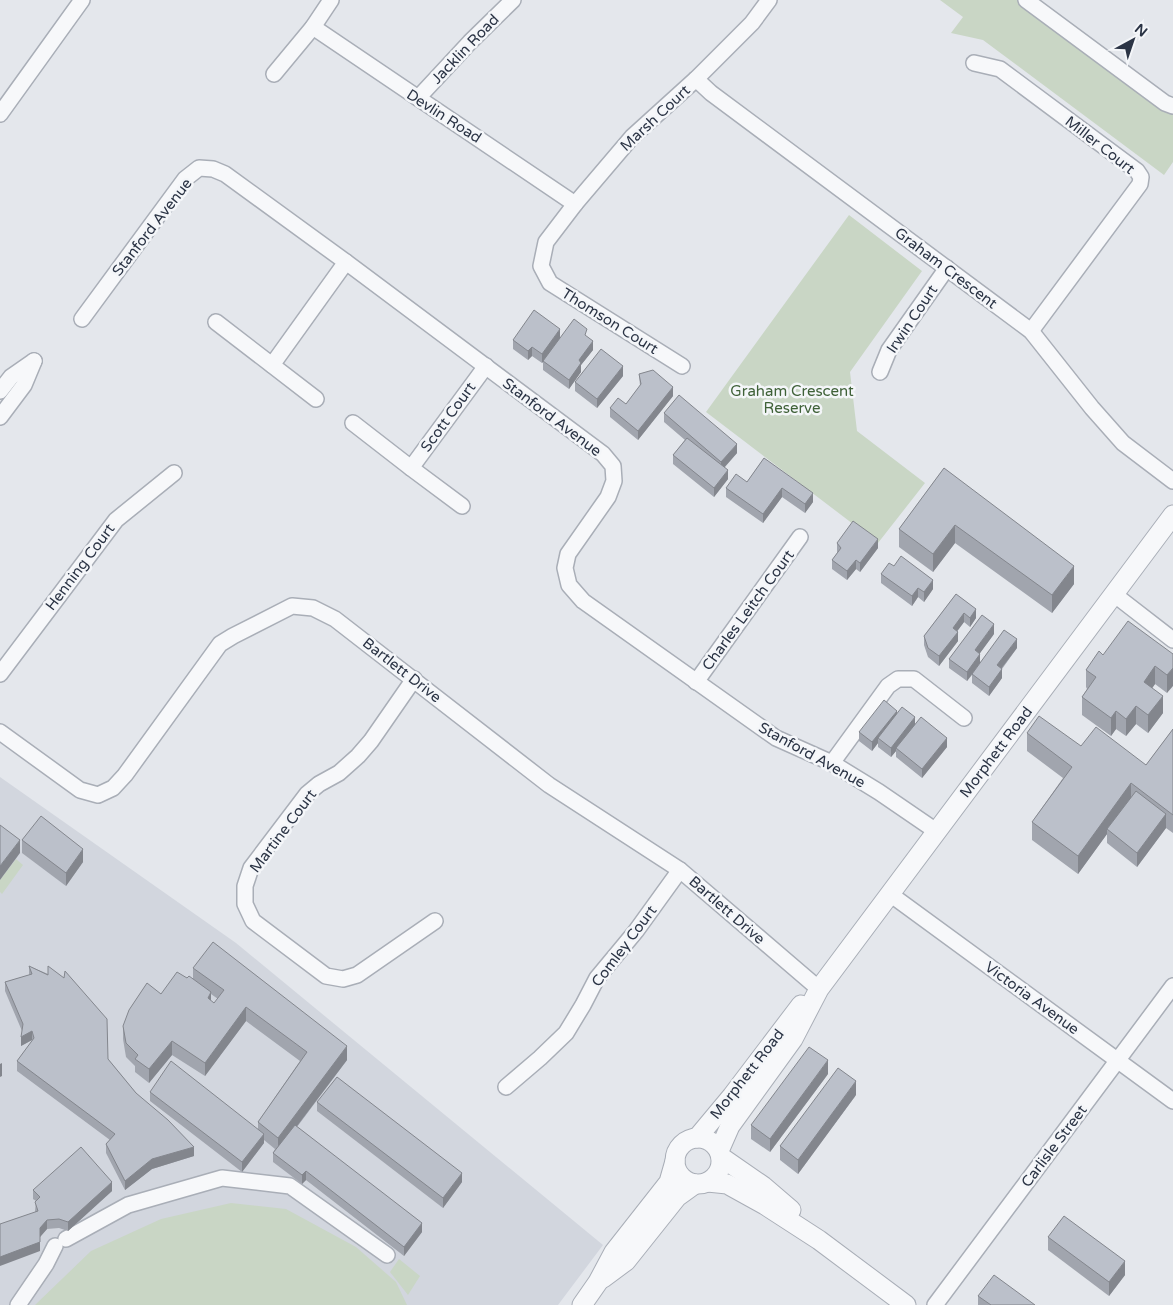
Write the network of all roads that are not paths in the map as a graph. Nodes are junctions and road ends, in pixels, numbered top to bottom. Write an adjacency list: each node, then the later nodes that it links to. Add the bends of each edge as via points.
1 (82, 0): 12 (street)
2 (331, 0): 6 (street)
3 (513, 0): 10 (street, Jacklin Road)
4 (769, 0): 9 (street, Marsh Court, via 752,23)
5 (1026, 0): 11 (street)
6 (313, 27): 8 (street); 10 (street, Devlin Road)
7 (974, 63): 19 (street, Miller Court, via 1000,69 1141,177 1140,184)
8 (274, 74)
9 (696, 79): 13 (street, Marsh Court, via 632,137); 16 (street, Graham Crescent)
10 (418, 98): 13 (street, Devlin Road)
11 (1173, 106)
12 (0, 114)
13 (575, 204): 14 (street, Marsh Court)
14 (546, 242): 22 (street, Thomson Court, via 541,266 550,283)
15 (346, 262): 17 (street, Stanford Avenue, via 225,174 199,168 185,180); 20 (street); 21 (street, Stanford Avenue)
16 (947, 268): 19 (street, Graham Crescent); 23 (street, Irwin Court, via 889,350)
17 (82, 319)
18 (216, 322): 20 (street)
19 (1031, 331): 30 (street, Graham Crescent, via 1123,443)
20 (272, 365): 25 (street)
21 (486, 366): 28 (street, Scott Court); 38 (street, Stanford Avenue, via 603,454 613,466 614,481 608,497 568,554 565,568 569,585 583,601)
22 (682, 366)
23 (880, 372)
24 (0, 391): 26 (street, via 11,377 34,361 24,385)
25 (316, 399)
26 (0, 417)
27 (353, 423): 28 (street, Scott Court)
28 (411, 468): 31 (street, Scott Court)
29 (174, 473): 36 (street, Henning Court, via 116,520)
30 (1173, 481)
31 (462, 506)
32 (1173, 515): 34 (street, Morphett Road)
33 (800, 537): 38 (street, Charles Leitch Court)
34 (1115, 594): 35 (street); 42 (street, Morphett Road)
35 (1173, 640)
36 (0, 674)
37 (414, 679): 40 (street, Bartlett Drive, via 335,619 313,608 292,606 220,644 125,776 113,788 98,795 80,790); 43 (street, Bartlett Drive, via 549,785); 45 (street, Martine Court, via 358,756 307,794 251,868 245,886 245,904 252,921 326,976 343,979 357,975)
38 (696, 682): 41 (street, Stanford Avenue, via 776,738)
39 (964, 718): 41 (street, via 914,679 898,679 888,686)
40 (0, 732)
41 (832, 763): 42 (street, Stanford Avenue)
42 (936, 831): 44 (street, Morphett Road)
43 (680, 870): 47 (street, Bartlett Drive); 49 (street, Comley Court, via 597,978 566,1033)
44 (890, 894): 47 (street, Morphett Road); 48 (street, Victoria Avenue)
45 (435, 921)
46 (1173, 986): 48 (street, Carlisle Street)
47 (819, 989): 51 (street, Morphett Road, via 798,1008); 52 (street, Morphett Road, via 793,1039 730,1126)
48 (1118, 1061): 50 (street, Victoria Avenue); 61 (street, Carlisle Street)
49 (506, 1087)
50 (1173, 1101)
51 (697, 1138): 52 (street, via 714,1144); 53 (street, via 682,1145)
52 (720, 1154): 54 (street, via 720,1169 716,1177); 55 (street, via 794,1212)
53 (675, 1161): 54 (street, via 682,1178 690,1183); 57 (street, via 669,1182 614,1252)
54 (701, 1183): 55 (street, via 727,1184); 57 (street, via 676,1197 626,1261)
55 (819, 1240): 60 (street)
56 (387, 1255): 58 (street, via 290,1186 222,1178 128,1205 61,1243)
57 (598, 1282): 59 (street)
58 (18, 1305)
59 (582, 1305)
60 (906, 1305)
61 (935, 1305)

